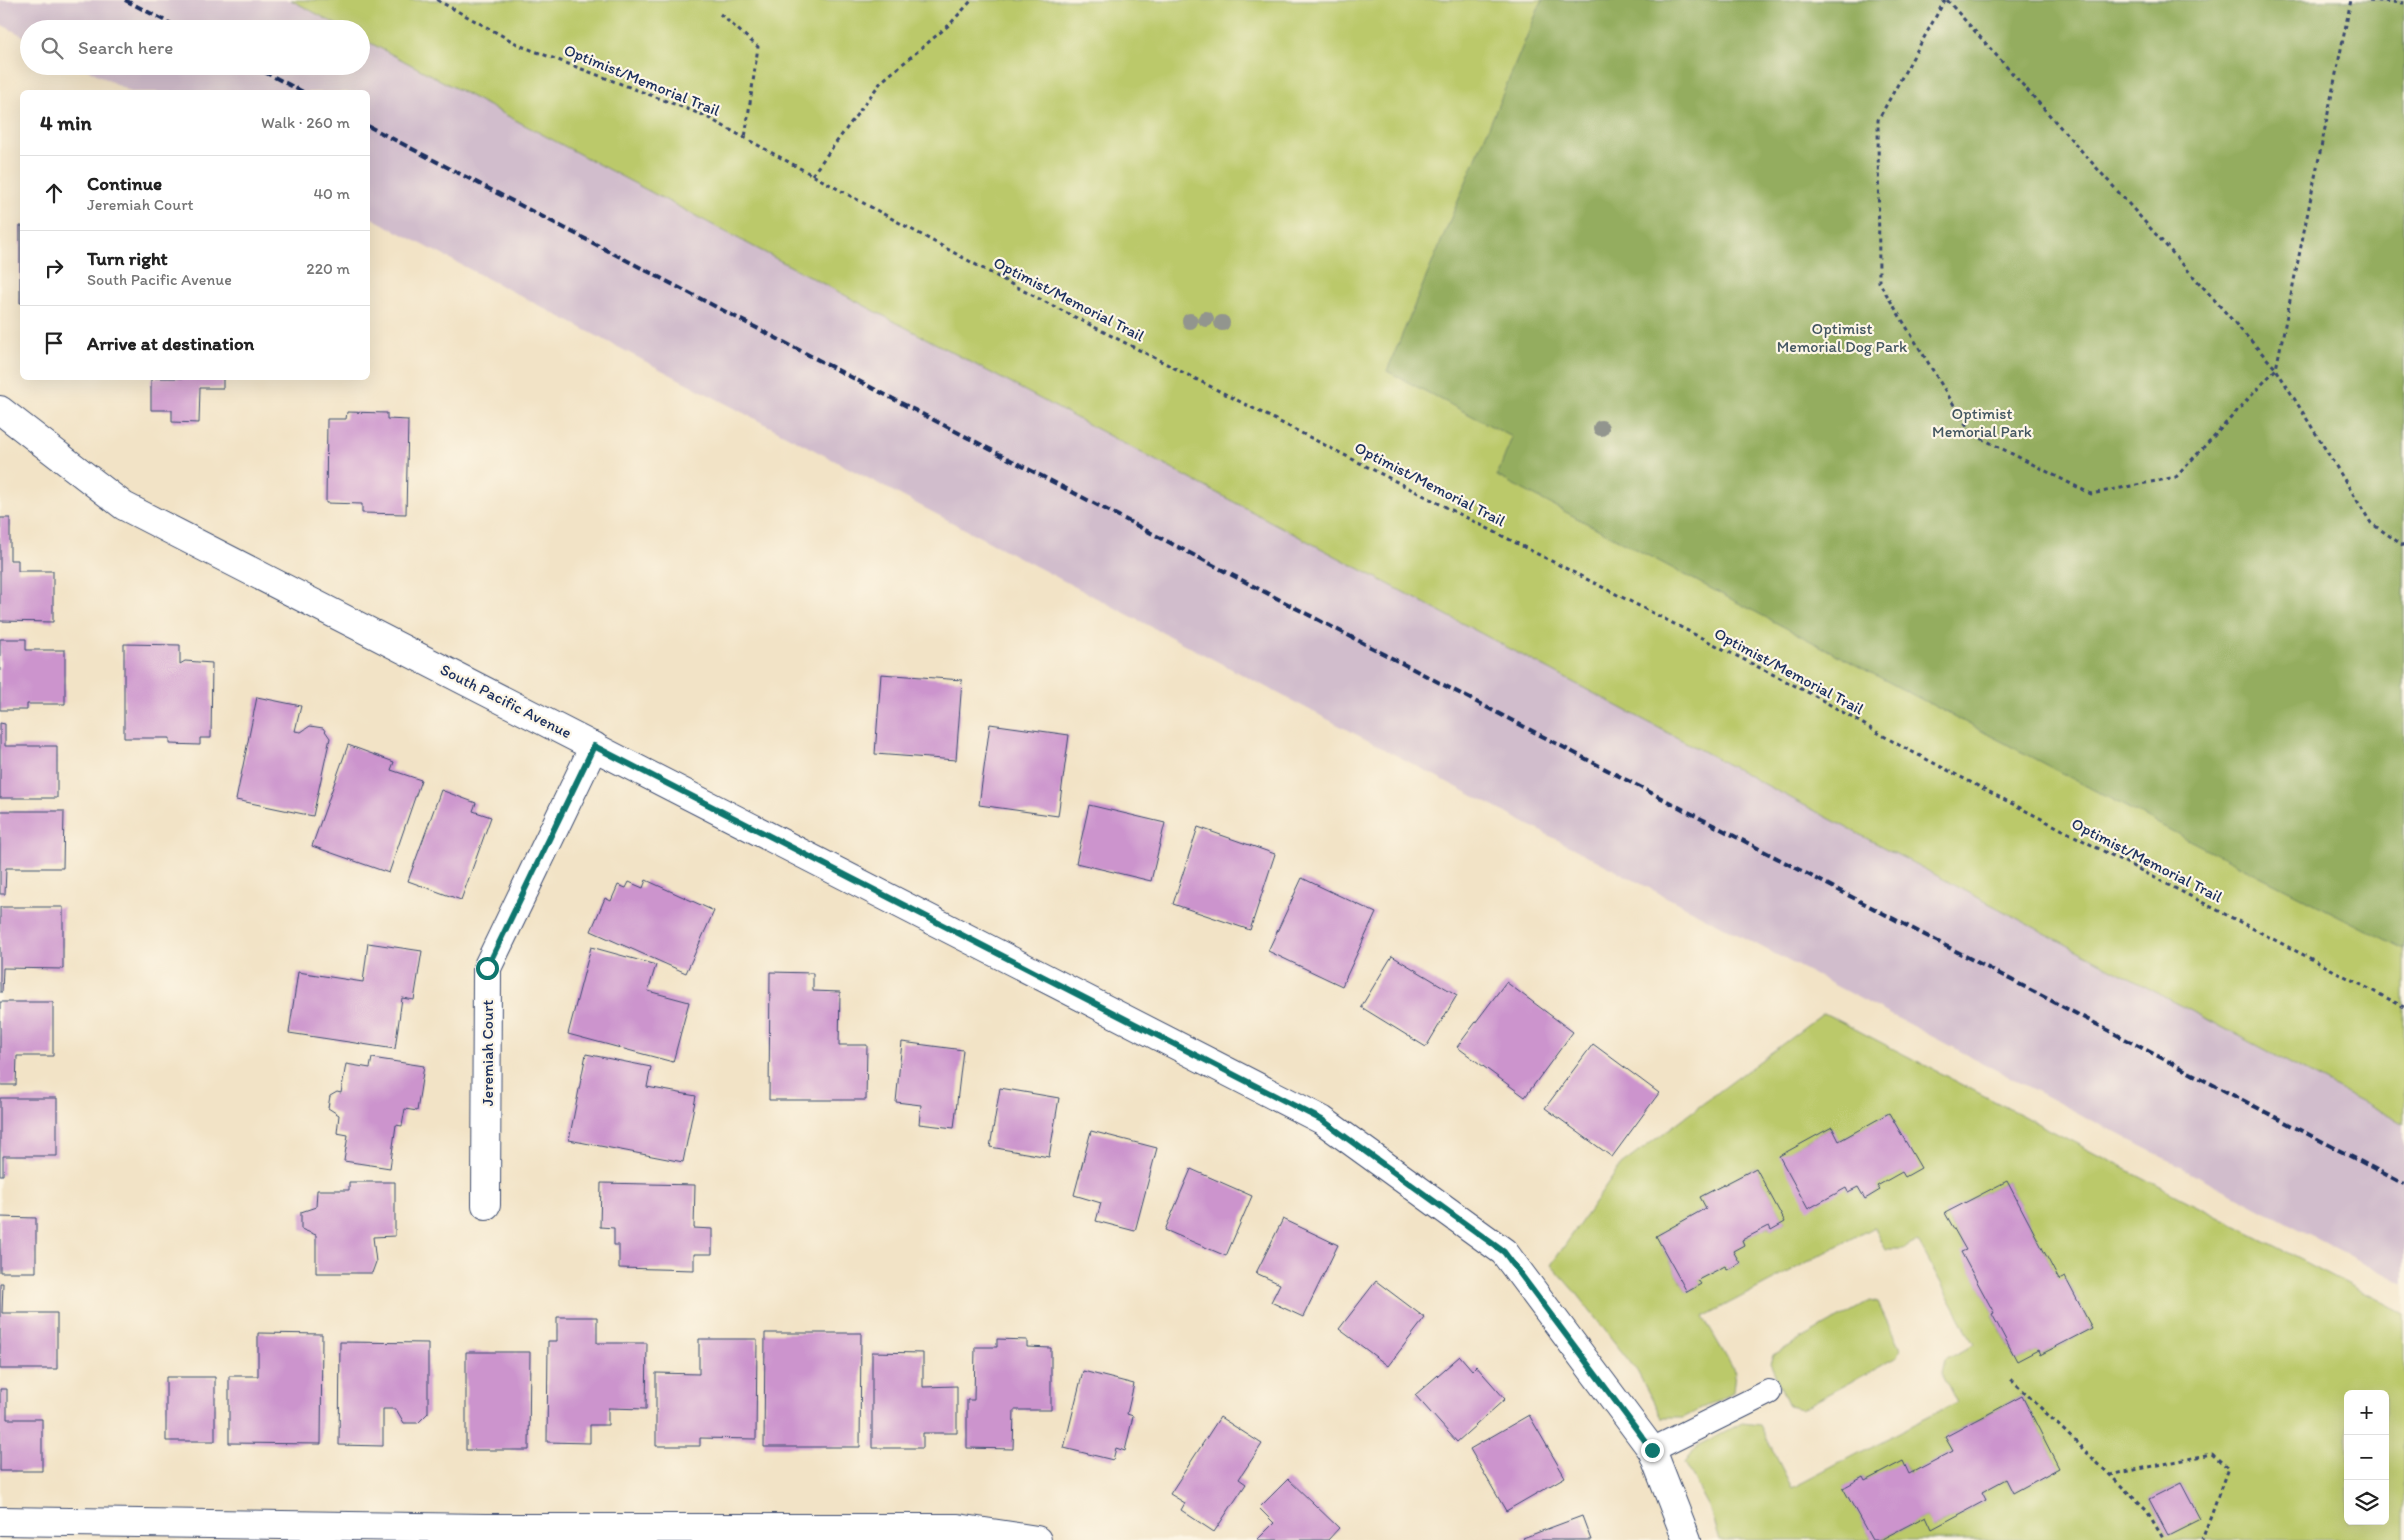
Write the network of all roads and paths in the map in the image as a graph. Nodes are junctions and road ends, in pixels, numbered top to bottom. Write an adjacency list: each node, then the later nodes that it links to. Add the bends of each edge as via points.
1 (437, 0): 8 (path, Optimist/Memorial Trail, via 522,46 703,115)
2 (972, 0): 9 (path, via 949,25 881,82)
3 (1946, 0): 10 (path); 10 (path, via 1878,120 1879,282 1972,433 2091,494 2176,477)
4 (2351, 0): 10 (path)
5 (2369, 0): 6 (path)
6 (2404, 3)
7 (720, 14): 8 (path, via 758,47)
8 (745, 138): 9 (path, Optimist/Memorial Trail)
9 (812, 175): 14 (path, Optimist/Memorial Trail, via 1022,290 1815,696 1899,745)
10 (2276, 370): 12 (path, via 2371,523)
11 (0, 410): 13 (street, South Pacific Avenue, via 124,506)
12 (2404, 546)
13 (594, 746): 15 (street, Jeremiah Court, via 487,968); 18 (street, South Pacific Avenue, via 1322,1120 1504,1252)
14 (2404, 1007)
15 (486, 1204)
16 (2012, 1379): 19 (path)
17 (1769, 1392): 18 (lane)
18 (1652, 1450): 23 (street, South Pacific Avenue)
19 (2109, 1475): 24 (path, via 2147,1511); 25 (path, via 2212,1454 2228,1468)
20 (0, 1521): 21 (street)
21 (485, 1534): 22 (street, via 958,1528)
22 (1037, 1540)
23 (1687, 1540)
24 (2164, 1540)
25 (2202, 1540)

